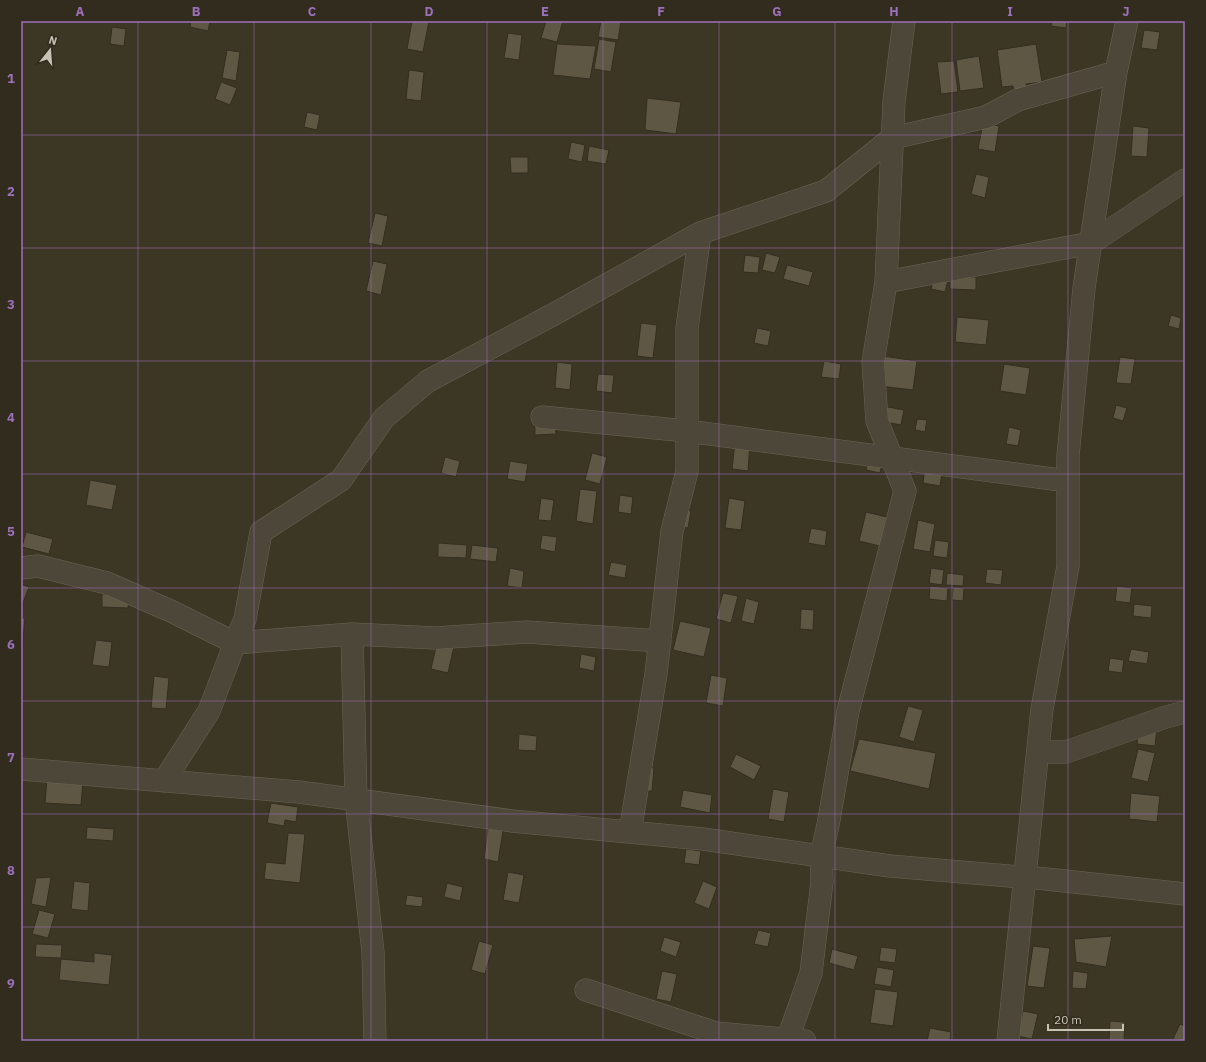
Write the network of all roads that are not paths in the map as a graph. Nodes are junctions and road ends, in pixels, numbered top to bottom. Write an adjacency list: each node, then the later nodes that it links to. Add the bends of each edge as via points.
1 (904, 21): 4 (street)
2 (1128, 21): 3 (street)
3 (1116, 72): 4 (street, via 1018,100 986,118); 7 (street)
4 (892, 138): 6 (street, via 826,192); 8 (street)
5 (1185, 180): 7 (street)
6 (700, 233): 10 (street, via 687,328); 16 (street, via 428,381 384,418 341,480 262,532 245,619)
7 (1091, 243): 8 (street); 12 (street, via 1084,288 1068,456)
8 (886, 282): 11 (street, via 873,362 877,421)
9 (542, 417): 10 (street)
10 (687, 431): 11 (street); 15 (street, via 686,471 672,531)
11 (892, 458): 12 (street); 23 (street, via 905,492 848,711)
12 (1068, 481): 18 (street, via 1068,566 1042,709)
13 (21, 568): 16 (street, via 38,566 107,583)
14 (352, 634): 15 (street, via 435,638 527,632); 16 (street); 21 (street)
15 (660, 641): 22 (street)
16 (235, 643): 20 (street, via 209,711)
17 (1185, 712): 18 (street, via 1066,752)
18 (1038, 752): 24 (street)
19 (21, 769): 20 (street)
20 (164, 781): 21 (street)
21 (356, 799): 22 (street, via 512,821); 28 (street, via 373,952)
22 (630, 832): 23 (street, via 703,839)
23 (821, 856): 24 (street, via 890,866); 27 (street, via 822,882 811,973)
24 (1025, 878): 25 (street); 29 (street)
25 (1185, 894)
26 (586, 990): 27 (street, via 716,1033)
27 (793, 1040)
28 (375, 1041)
29 (1008, 1041)

